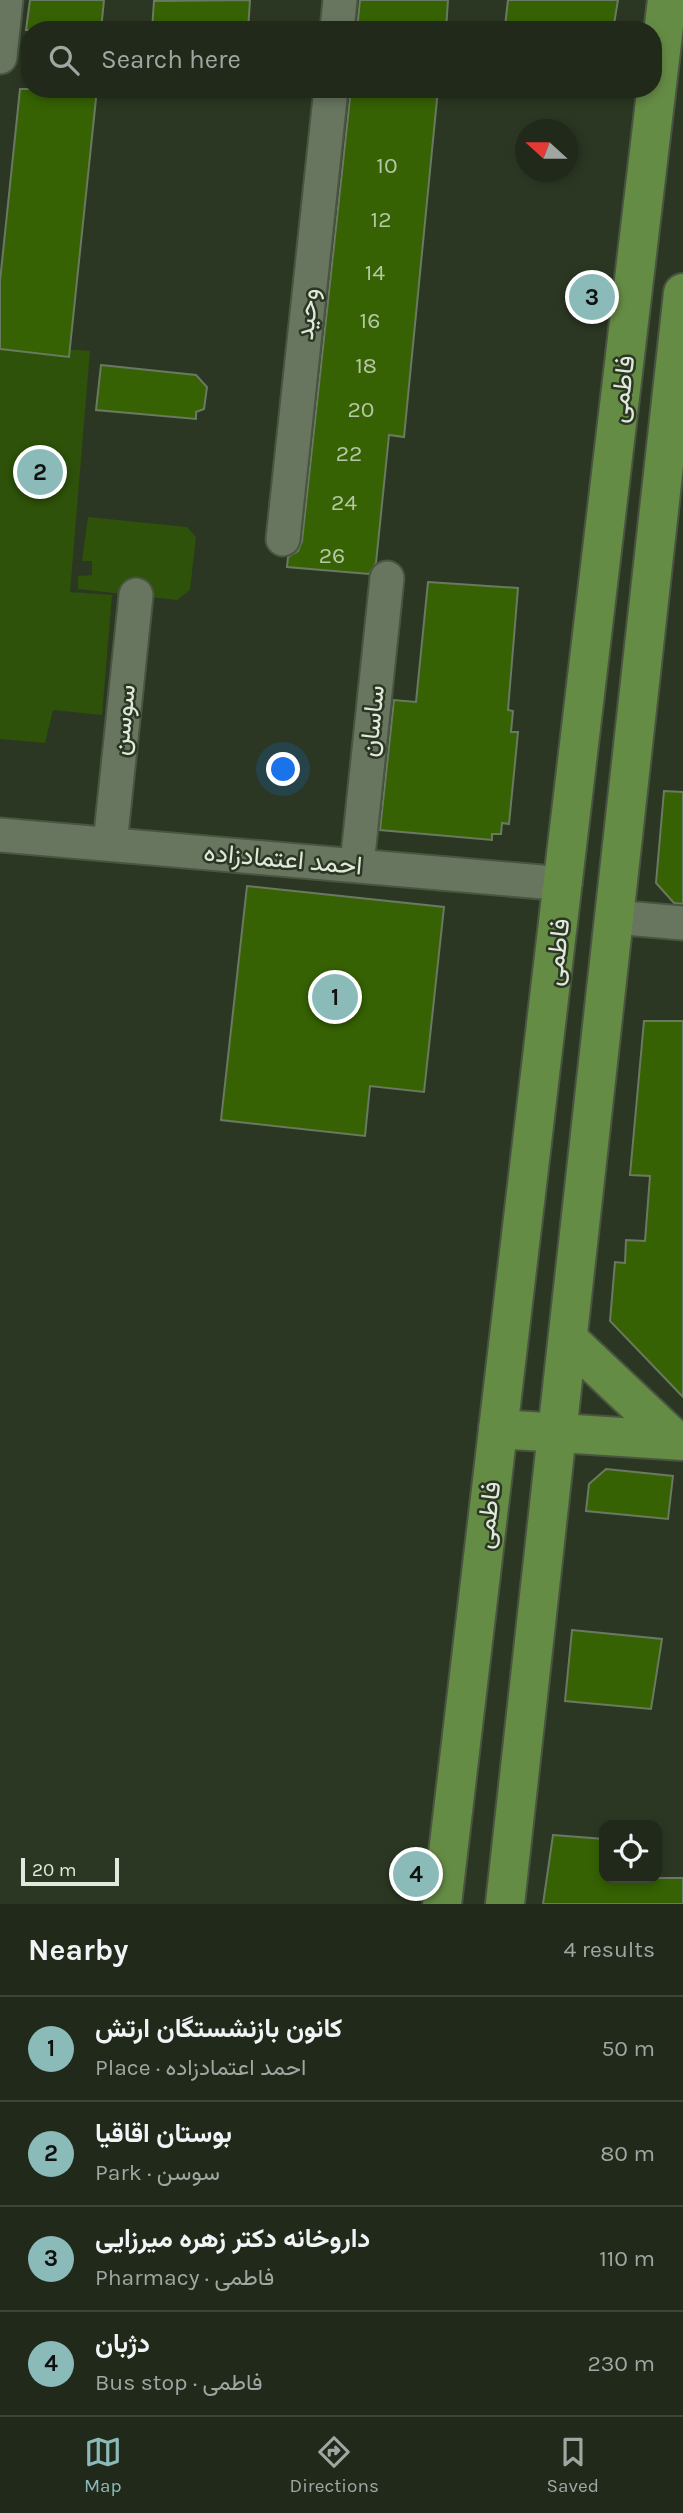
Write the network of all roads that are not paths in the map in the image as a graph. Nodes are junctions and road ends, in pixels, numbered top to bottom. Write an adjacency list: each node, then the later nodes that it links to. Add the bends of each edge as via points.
1 (6, 0): 6 (street)
2 (340, 0): 4 (street)
3 (667, 0): 5 (main road, فاطمی)
4 (338, 21)
5 (662, 43)
6 (0, 57)
7 (330, 98): 10 (street, وحید)
8 (656, 98): 16 (main road, فاطمی)
9 (683, 293): 17 (main road, فاطمی)
10 (283, 539)
11 (387, 578): 15 (street, ساسان)
12 (136, 595): 14 (street, سوسن)
13 (0, 835): 14 (street, احمد اعتمادزاده)
14 (110, 844): 15 (street, احمد اعتمادزاده)
15 (357, 865): 16 (street, احمد اعتمادزاده)
16 (565, 884): 17 (main road); 20 (main road, فاطمی)
17 (616, 903): 18 (street); 19 (main road, فاطمی)
18 (683, 923)
19 (568, 1339): 21 (main road, فاطمی); 22 (main road)
20 (498, 1429): 21 (main road); 23 (main road, فاطمی)
21 (558, 1433): 22 (main road); 24 (main road, فاطمی)
22 (679, 1441)
23 (442, 1904)
24 (505, 1904)

